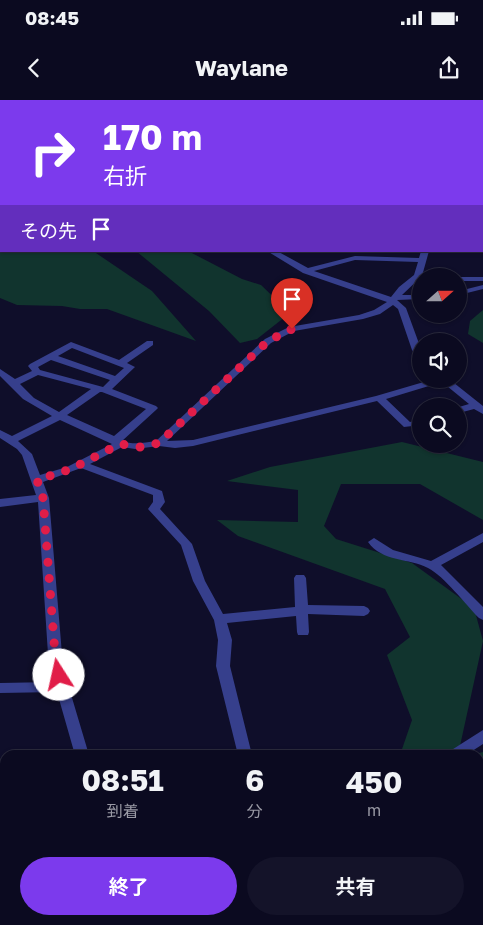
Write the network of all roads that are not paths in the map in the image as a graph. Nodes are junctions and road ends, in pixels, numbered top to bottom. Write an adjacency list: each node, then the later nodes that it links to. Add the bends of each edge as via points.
1 (273, 252): 3 (street)
2 (424, 256): 3 (street, via 355,258)
3 (306, 271): 10 (street)
4 (468, 279): 5 (street)
5 (483, 279)
6 (412, 283): 10 (street)
7 (483, 287): 8 (street)
8 (468, 291)
9 (412, 298): 10 (street)
10 (395, 299): 11 (street, via 402,308); 29 (street, via 377,312 292,329 268,341)
11 (412, 336)
12 (150, 343): 14 (street)
13 (50, 356): 14 (street, via 71,345); 16 (street, via 33,366); 17 (street)
14 (120, 363): 17 (street, via 130,367)
15 (0, 372): 18 (street)
16 (37, 372): 18 (street); 21 (street)
17 (116, 379): 21 (street)
18 (15, 383): 24 (street, via 30,400)
19 (413, 388): 22 (street)
20 (454, 388): 23 (street)
21 (101, 390): 24 (street); 28 (street, via 153,408)
22 (379, 398): 25 (street, via 408,425); 29 (street, via 193,443)
23 (479, 408)
24 (59, 416): 27 (street); 28 (street)
25 (412, 424)
26 (0, 432): 27 (street)
27 (12, 440): 31 (street, via 27,454)
28 (118, 443): 29 (street, via 140,447); 30 (street)
29 (159, 443)
30 (80, 464): 31 (street); 41 (street, via 158,493 159,502 154,509 186,544 199,581)
31 (37, 480): 32 (street)
32 (43, 498): 33 (street); 43 (street, via 55,654)
33 (0, 503)
34 (483, 538): 36 (street)
35 (374, 542): 36 (street, via 389,553)
36 (432, 565): 40 (street)
37 (300, 578): 38 (street)
38 (302, 610): 39 (street); 41 (street); 42 (street)
39 (364, 611)
40 (483, 615)
41 (220, 619): 47 (street, via 225,640 223,666)
42 (303, 632)
43 (62, 687): 44 (street); 46 (street)
44 (0, 688)
45 (483, 736): 48 (street)
46 (81, 750)
47 (244, 750)
48 (462, 750)

